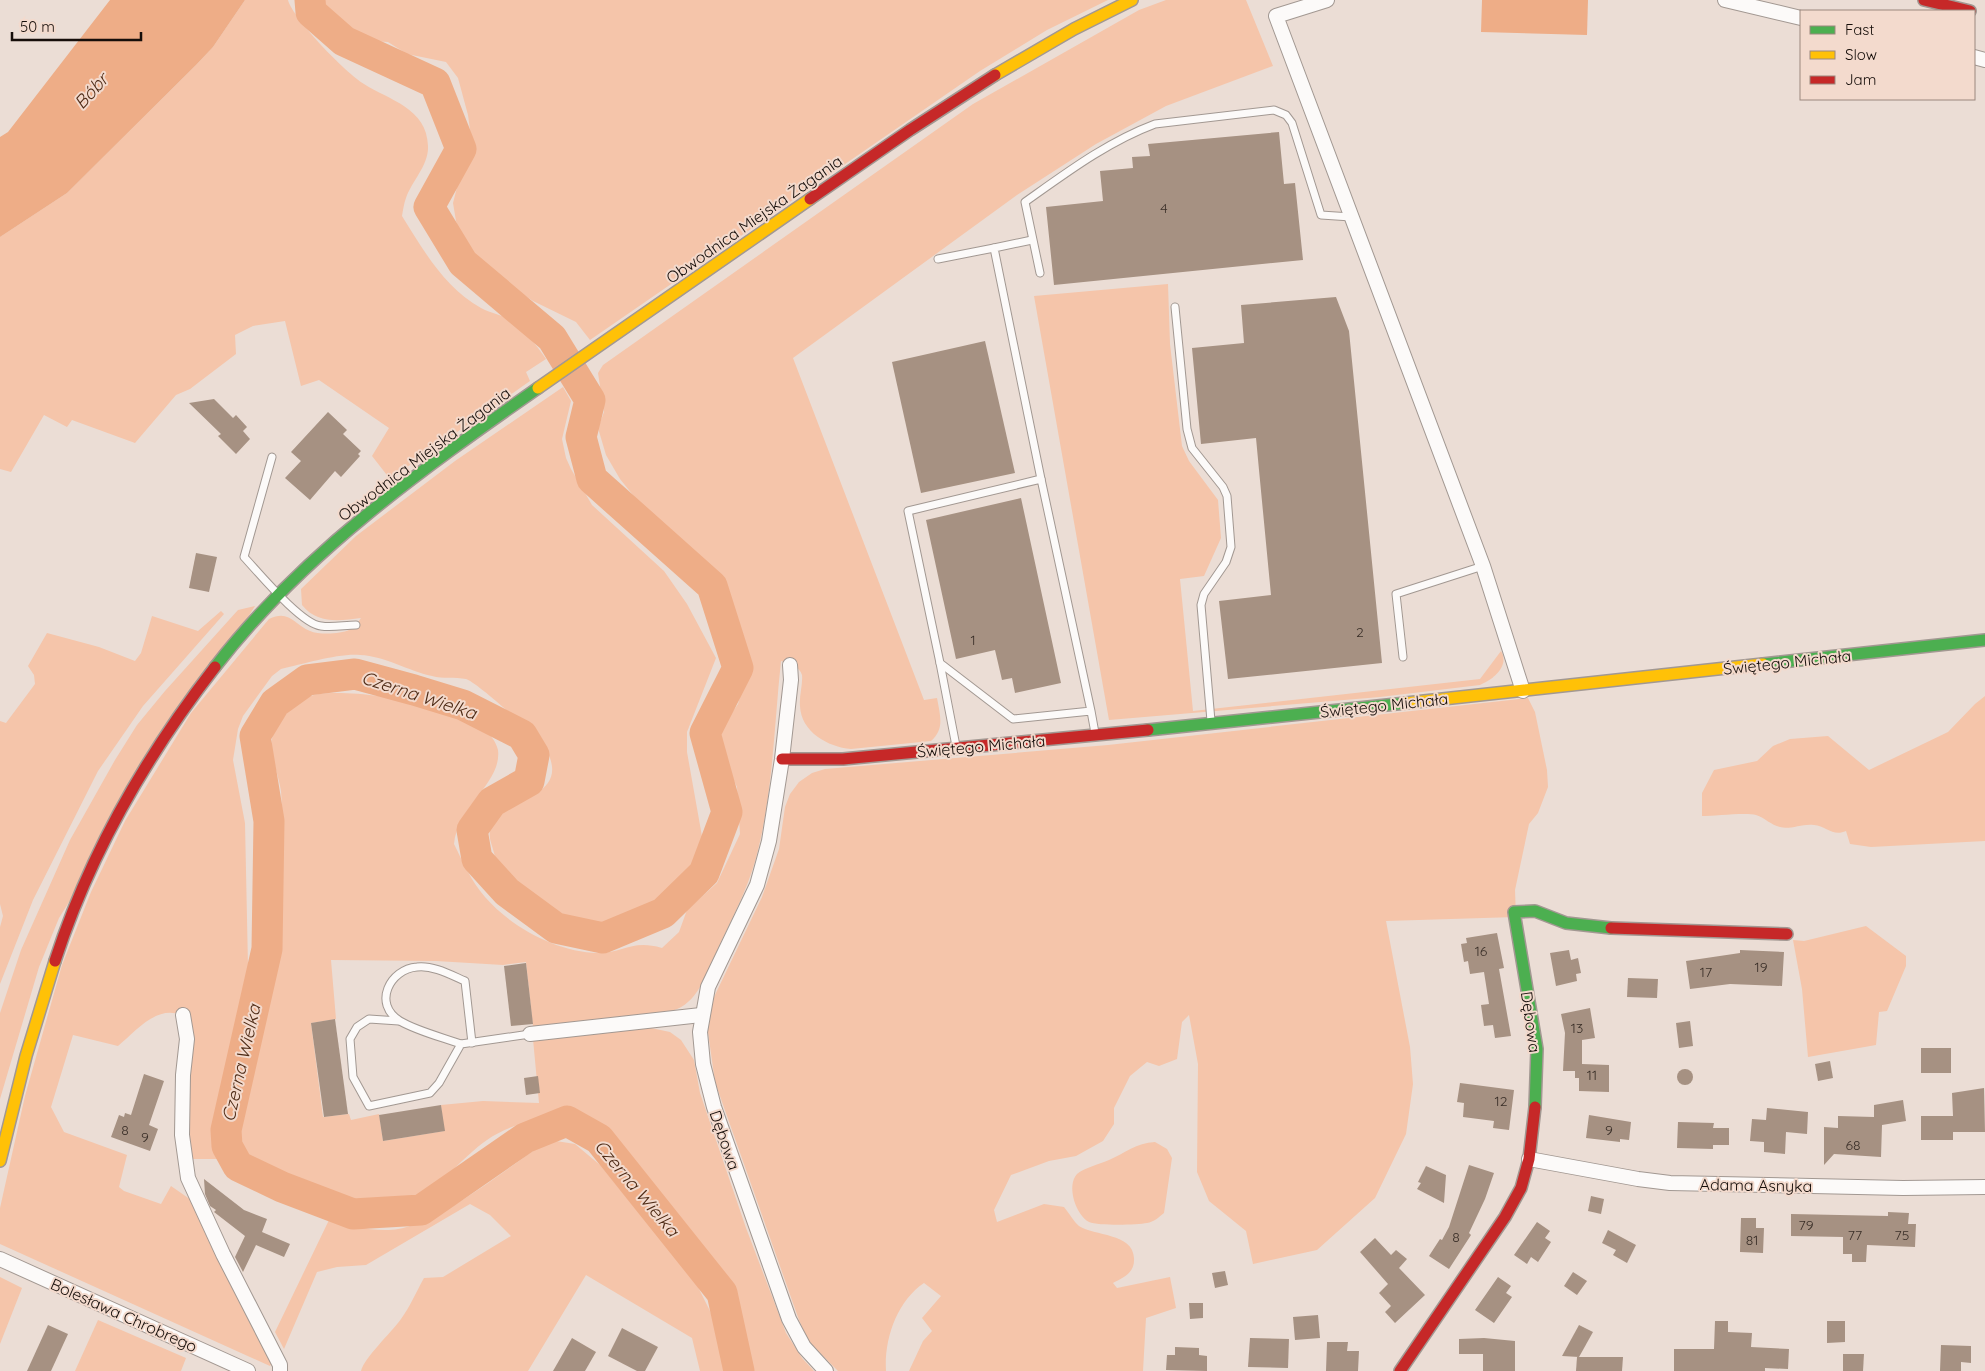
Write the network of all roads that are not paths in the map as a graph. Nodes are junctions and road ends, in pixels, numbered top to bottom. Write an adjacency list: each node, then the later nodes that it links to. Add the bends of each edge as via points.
1 (1132, 0): 16 (street, Obwodnica Miejska Żagania, via 1054,38 976,85 532,394 385,501)
2 (1327, 0): 7 (street, via 1276,16)
3 (1725, 0): 6 (street)
4 (1924, 0): 5 (street)
5 (1966, 10)
6 (1800, 18)
7 (1351, 217): 8 (lane, via 1321,215 1292,123 1286,115 1274,110 1154,124 1138,131 1088,158 1025,202); 15 (street)
8 (1032, 240): 9 (lane); 11 (lane)
9 (994, 248): 10 (lane); 14 (lane)
10 (938, 259)
11 (1040, 273)
12 (1176, 307): 24 (lane, via 1187,429 1192,448 1227,496 1231,548 1226,562 1204,594 1202,605)
13 (272, 457): 16 (lane, via 244,557)
14 (1041, 480): 20 (lane, via 908,510); 23 (lane)
15 (1483, 566): 19 (lane, via 1396,594); 22 (street)
16 (279, 594): 17 (lane, via 315,624); 36 (street, Obwodnica Miejska Żagania, via 219,662 172,726 128,796 100,849 56,958 30,1039)
17 (356, 625)
18 (1985, 640): 22 (street, Świętego Michała)
19 (1403, 657)
20 (940, 663): 23 (lane, via 1013,719); 26 (lane)
21 (790, 665): 27 (street)
22 (1523, 691): 24 (street, Świętego Michała)
23 (1091, 711): 25 (lane)
24 (1211, 724): 25 (street, Świętego Michała)
25 (1096, 736): 26 (street, Świętego Michała)
26 (956, 749): 27 (street, Świętego Michała, via 843,759)
27 (782, 759): 30 (street, Dębowa, via 763,868 712,977)
28 (1787, 934): 35 (street, Dębowa, via 1593,927 1566,923 1535,911 1514,912 1537,1049)
29 (183, 1015): 40 (street, via 187,1040 182,1098 186,1169 193,1191 280,1365)
30 (701, 1015): 32 (street); 41 (street, Dębowa, via 701,1046 708,1085 738,1180 792,1326 804,1347)
31 (399, 1020): 33 (lane, via 388,1009 385,999 387,988 407,969 428,967 465,980); 34 (lane); 34 (lane, via 369,1019 357,1027 350,1039 354,1077 369,1106 430,1093)
32 (530, 1034): 33 (lane)
33 (472, 1042): 34 (lane)
34 (460, 1044)
35 (1530, 1159): 37 (street, Adama Asnyka, via 1670,1183); 42 (street, Dębowa, via 1521,1188 1504,1217)
36 (0, 1161)
37 (1985, 1187)
38 (0, 1259): 39 (street, Bolesława Chrobrego)
39 (248, 1371)
40 (280, 1371)
41 (826, 1371)
42 (1400, 1371)

